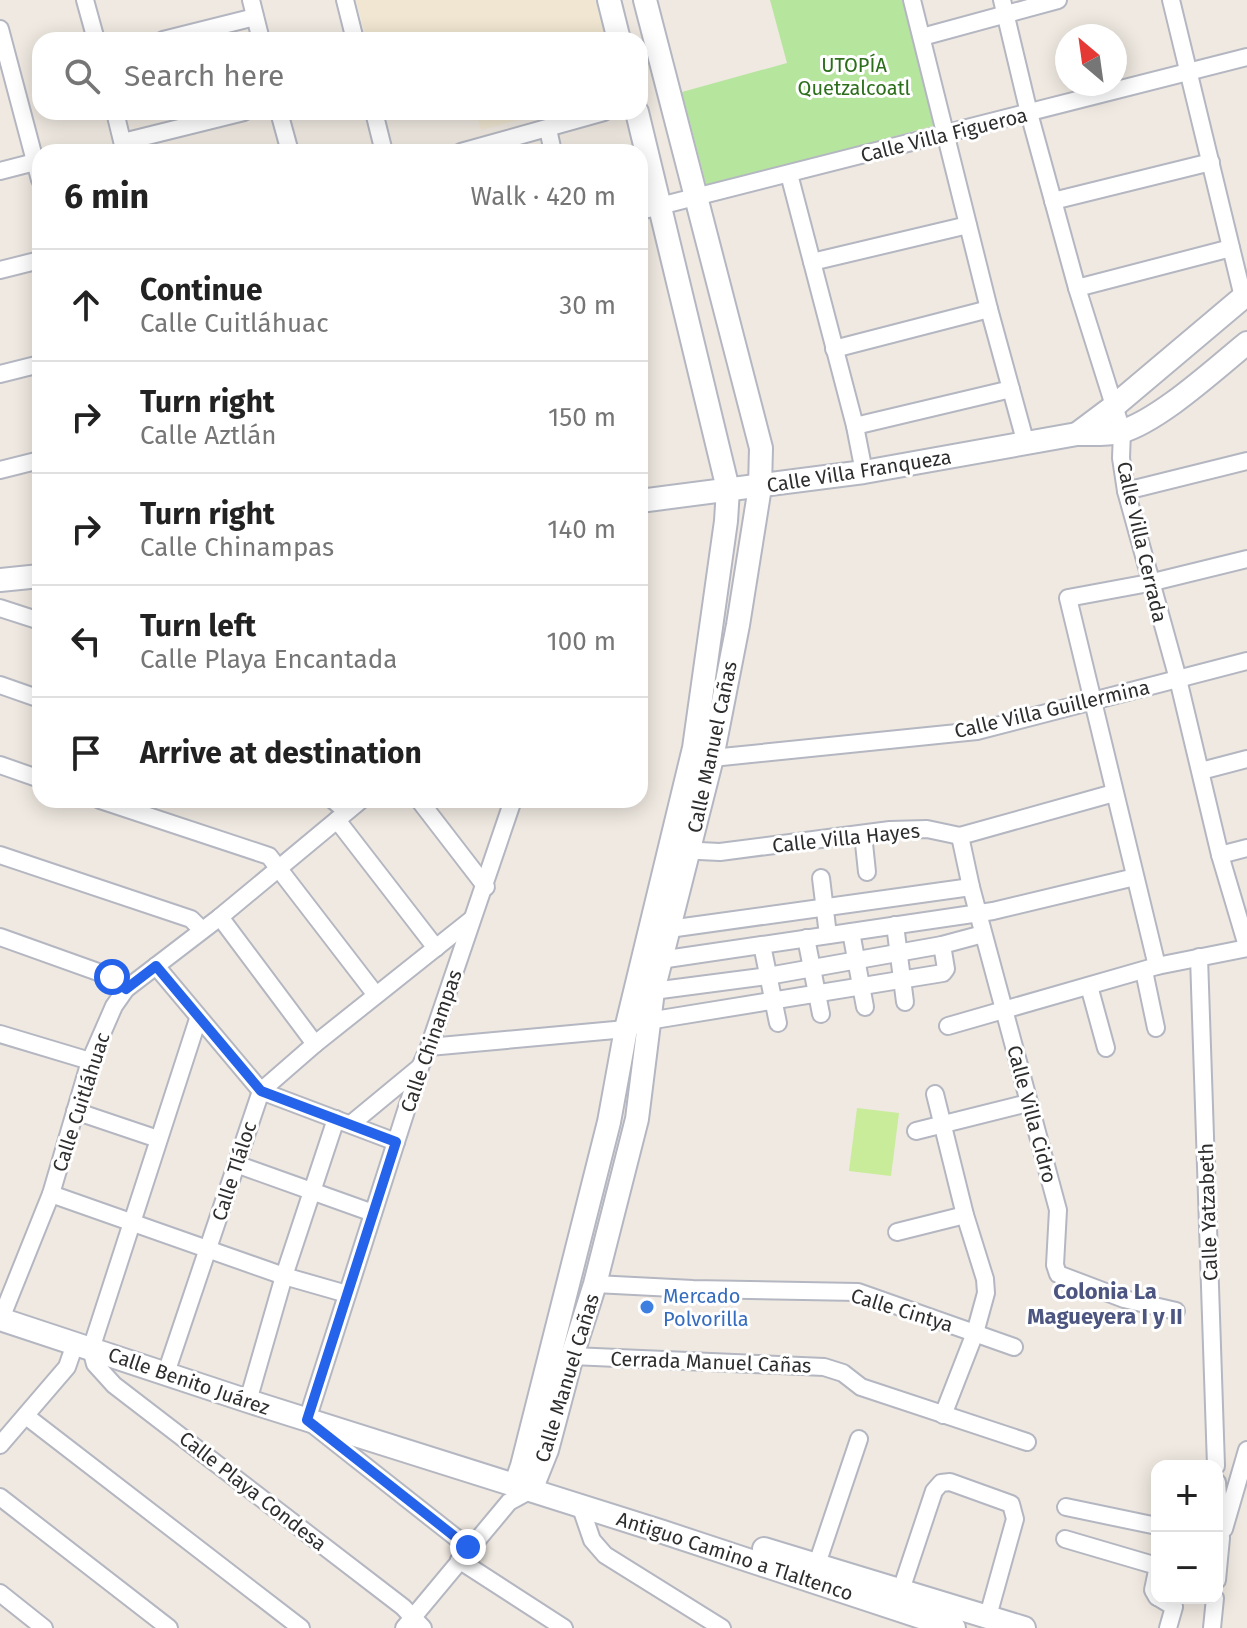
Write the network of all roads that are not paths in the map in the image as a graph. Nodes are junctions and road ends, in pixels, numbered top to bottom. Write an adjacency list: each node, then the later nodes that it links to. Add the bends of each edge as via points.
1 (85, 0): 11 (street)
2 (345, 0): 14 (street)
3 (609, 0): 15 (street)
4 (645, 0): 41 (street, Calle Manuel Cañas)
5 (912, 0): 16 (street)
6 (1058, 0): 8 (street)
7 (1171, 0): 18 (street)
8 (1004, 7): 16 (street); 20 (street, Calle Villa Cerrada)
9 (253, 8): 12 (street); 13 (street)
10 (0, 29): 19 (street)
11 (94, 32)
12 (186, 32)
13 (259, 32)
14 (353, 32)
15 (617, 32)
16 (922, 37): 28 (street)
17 (1247, 57): 18 (street, Calle Villa Figueroa)
18 (1189, 73): 20 (street, Calle Villa Figueroa); 37 (street)
19 (7, 83): 36 (street)
20 (1029, 113): 28 (street, Calle Villa Figueroa); 42 (street, Calle Villa Cerrada)
21 (117, 120): 29 (street)
22 (217, 120): 30 (street)
23 (281, 120): 31 (street)
24 (376, 120): 32 (street)
25 (578, 120): 27 (street)
26 (638, 120): 35 (street, Calle Manuel Cañas)
27 (548, 129): 33 (street); 34 (street)
28 (946, 134): 40 (street, Calle Villa Figueroa); 44 (street)
29 (123, 144)
30 (134, 144)
31 (288, 144)
32 (382, 144)
33 (491, 144)
34 (551, 144)
35 (641, 144)
36 (32, 154)
37 (1211, 162): 42 (street); 45 (street)
38 (32, 163): 39 (street)
39 (0, 171)
40 (789, 174): 41 (street, Calle Villa Figueroa); 47 (street)
41 (694, 198): 43 (street, Calle Villa Figueroa); 66 (street, Calle Manuel Cañas, via 761,448)
42 (1053, 201): 49 (street, Calle Villa Cerrada)
43 (649, 209): 67 (street, Calle Manuel Cañas)
44 (968, 225): 47 (street); 51 (street)
45 (1231, 248): 49 (street); 50 (street)
46 (32, 262): 48 (street)
47 (812, 262): 53 (street)
48 (0, 270)
49 (1077, 288): 57 (street, Calle Villa Cerrada)
50 (1245, 296): 57 (street, Calle Villa Franqueza)
51 (989, 309): 53 (street); 56 (street)
52 (1247, 343): 59 (street, Calle Villa Franqueza, via 1156,413)
53 (834, 349): 58 (street)
54 (32, 366): 55 (street)
55 (0, 374)
56 (1011, 389): 58 (street); 61 (street)
57 (1113, 407): 59 (street, Calle Villa Cerrada); 60 (street, Calle Villa Franqueza)
58 (855, 426): 65 (street)
59 (1122, 431): 60 (street, Calle Villa Franqueza); 68 (street, Calle Villa Cerrada)
60 (1077, 434): 61 (street, Calle Villa Franqueza)
61 (1026, 444): 65 (street, Calle Villa Franqueza)
62 (1247, 461): 68 (street)
63 (32, 462): 64 (street)
64 (0, 470)
65 (864, 472): 66 (street, Calle Villa Franqueza)
66 (760, 487): 67 (street, Calle Villa Franqueza); 81 (street, Calle Manuel Cañas)
67 (728, 489): 69 (street, Calle Villa Franqueza); 96 (street, Calle Manuel Cañas)
68 (1126, 491): 73 (street, Calle Villa Cerrada)
69 (648, 500)
70 (1247, 559): 73 (street)
71 (32, 577): 72 (street)
72 (0, 580)
73 (1149, 583): 77 (street, Calle Villa Cerrada); 80 (street, via 1068,598)
74 (0, 608): 75 (street)
75 (32, 618)
76 (1247, 661): 77 (street, Calle Villa Guillermina)
77 (1178, 679): 80 (street, Calle Villa Guillermina); 84 (street, Calle Villa Cerrada)
78 (0, 685): 79 (street)
79 (32, 696)
80 (1091, 702): 81 (street, Calle Villa Guillermina, via 977,731); 86 (street)
81 (712, 758): 96 (street, Calle Manuel Cañas)
82 (1247, 759): 84 (street)
83 (0, 765): 85 (street)
84 (1201, 771): 98 (street, Calle Villa Cerrada)
85 (32, 776)
86 (1114, 793): 94 (street, Calle Villa Hayes); 101 (street)
87 (124, 808): 99 (street, via 269,856)
88 (338, 808): 92 (street)
89 (352, 808): 92 (street, Calle Cuitláhuac)
90 (425, 808): 103 (street)
91 (508, 808): 103 (street, Calle Chinampas)
92 (342, 816): 99 (street, Calle Cuitláhuac); 123 (street)
93 (863, 834): 94 (street, Calle Villa Hayes, via 927,829); 96 (street, Calle Villa Hayes, via 720,852); 100 (street)
94 (960, 836): 104 (street, Calle Villa Cidro)
95 (1247, 848): 98 (street)
96 (678, 850): 113 (street, Calle Manuel Cañas); 150 (street, Calle Manuel Cañas)
97 (0, 855): 114 (street, via 191,919)
98 (1220, 855): 122 (street, Calle Villa Cerrada)
99 (280, 868): 108 (street, Calle Cuitláhuac); 138 (street)
100 (867, 872)
101 (1135, 877): 107 (street); 131 (street)
102 (821, 878): 106 (street)
103 (486, 887): 109 (street, Calle Chinampas)
104 (971, 887): 105 (street); 107 (street, Calle Villa Cidro)
105 (912, 896): 106 (street); 111 (street)
106 (824, 907): 110 (street); 117 (street)
107 (978, 913): 111 (street); 116 (street, Calle Villa Cidro)
108 (220, 917): 114 (street, Calle Cuitláhuac); 152 (street)
109 (473, 918): 123 (street); 153 (street, Calle Chinampas)
110 (737, 919): 113 (street); 124 (street)
111 (915, 921): 112 (street)
112 (895, 925): 115 (street); 125 (street)
113 (669, 929): 128 (street, Calle Manuel Cañas)
114 (202, 930): 129 (street, Calle Cuitláhuac)
115 (851, 932): 117 (street); 127 (street)
116 (983, 934): 121 (street); 143 (street, Calle Villa Cidro)
117 (828, 935): 119 (street)
118 (0, 937): 136 (street, via 112,977)
119 (806, 938): 120 (street); 130 (street)
120 (762, 945): 124 (street); 132 (street)
121 (942, 945): 125 (street); 133 (street, via 943,973)
122 (1247, 947): 126 (street)
123 (436, 948): 138 (street)
124 (740, 948): 128 (street)
125 (897, 953): 127 (street); 133 (street)
126 (1199, 957): 131 (street); 192 (street, Calle Yatzabeth)
127 (855, 959): 130 (street); 135 (street)
128 (660, 960): 137 (street, Calle Manuel Cañas)
129 (156, 966): 136 (street, Calle Cuitláhuac); 145 (street)
130 (811, 967): 132 (street); 139 (street)
131 (1150, 968): 134 (street); 149 (street)
132 (768, 976): 137 (street); 140 (street)
133 (901, 982): 135 (street); 141 (street)
134 (1089, 986): 143 (street); 154 (street)
135 (860, 987): 139 (street); 142 (street)
136 (126, 989): 155 (street, Calle Cuitláhuac)
137 (653, 991): 146 (street, Calle Manuel Cañas)
138 (376, 995): 152 (street)
139 (817, 995): 140 (street); 144 (street)
140 (774, 1002): 146 (street); 147 (street)
141 (905, 1002)
142 (865, 1007)
143 (1004, 1010): 148 (street); 159 (street, Calle Villa Cidro)
144 (821, 1014)
145 (198, 1019): 157 (street); 164 (street)
146 (648, 1021): 150 (street); 175 (street, Calle Manuel Cañas, via 637,1119)
147 (778, 1023)
148 (948, 1026)
149 (1156, 1028)
150 (626, 1029): 153 (street); 193 (street, Calle Manuel Cañas, via 609,1122)
151 (0, 1034): 155 (street)
152 (315, 1044): 157 (street)
153 (429, 1047): 156 (street, Calle Chinampas)
154 (1106, 1048)
155 (90, 1061): 160 (street, Calle Cuitláhuac)
156 (420, 1067): 161 (street); 165 (street, Calle Chinampas)
157 (261, 1091): 161 (street); 166 (street, Calle Tláloc)
158 (935, 1094): 162 (street)
159 (1028, 1103): 162 (street); 177 (street, Calle Villa Cidro, via 1058,1210 1058,1274 1124,1299)
160 (75, 1111): 164 (street); 168 (street, Calle Cuitláhuac)
161 (344, 1122): 165 (street); 167 (street)
162 (942, 1126): 163 (street); 170 (street)
163 (916, 1131)
164 (158, 1139): 171 (street)
165 (396, 1142): 169 (street, Calle Chinampas)
166 (236, 1164): 167 (street); 173 (street, Calle Tláloc)
167 (313, 1192): 169 (street); 174 (street)
168 (51, 1194): 171 (street); 178 (street, Calle Cuitláhuac)
169 (373, 1213): 176 (street, Calle Chinampas)
170 (965, 1215): 172 (street); 179 (street, via 985,1279)
171 (131, 1221): 173 (street); 180 (street)
172 (897, 1232)
173 (209, 1248): 174 (street); 183 (street, Calle Tláloc)
174 (284, 1276): 176 (street); 184 (street)
175 (595, 1284): 179 (street, Calle Cintya, via 858,1292); 182 (street, Calle Manuel Cañas)
176 (347, 1294): 187 (street, Calle Chinampas)
177 (1176, 1311)
178 (1, 1320): 180 (street, Calle Benito Juárez)
179 (975, 1333): 181 (street, Calle Cintya); 185 (street)
180 (83, 1346): 183 (street, Calle Benito Juárez); 186 (street); 211 (street, Calle Playa Condesa, via 114,1385 403,1607)
181 (1014, 1347)
182 (572, 1356): 185 (street, Cerrada Manuel Cañas, via 824,1367 861,1387); 193 (street, Calle Manuel Cañas)
183 (166, 1373): 184 (street, Calle Benito Juárez)
184 (248, 1401): 187 (street, Calle Benito Juárez)
185 (943, 1415): 189 (street, Cerrada Manuel Cañas)
186 (26, 1416): 190 (street); 214 (street)
187 (307, 1420): 193 (street, Calle Benito Juárez); 201 (street)
188 (859, 1439): 203 (street)
189 (1027, 1442)
190 (0, 1445)
191 (1247, 1450): 199 (street)
192 (1216, 1460)
193 (522, 1487): 196 (street, Antiguo Camino a Tlaltenco); 198 (street); 201 (street)
194 (0, 1497): 213 (street)
195 (1066, 1507): 197 (street)
196 (581, 1508): 198 (street, Antiguo Camino a Tlaltenco); 216 (street, via 592,1540 605,1555)
197 (1151, 1525)
198 (664, 1526): 202 (street, Antiguo Camino a Tlaltenco)
199 (1223, 1532)
200 (1065, 1539): 204 (street)
201 (464, 1554): 211 (street); 215 (street)
202 (787, 1564): 203 (street); 210 (street, Antiguo Camino a Tlaltenco)
203 (817, 1564): 205 (street)
204 (1151, 1567)
205 (901, 1590): 209 (street, via 934,1491 950,1482 1011,1504 1014,1511); 210 (street)
206 (0, 1593): 212 (street)
207 (1169, 1604): 218 (street, via 1174,1607)
208 (1214, 1604): 219 (street)
209 (988, 1616): 210 (street); 217 (street)
210 (940, 1620)
211 (413, 1625)
212 (44, 1628)
213 (169, 1628)
214 (301, 1628)
215 (564, 1628)
216 (722, 1628)
217 (1024, 1628)
218 (1168, 1628)
219 (1212, 1628)

